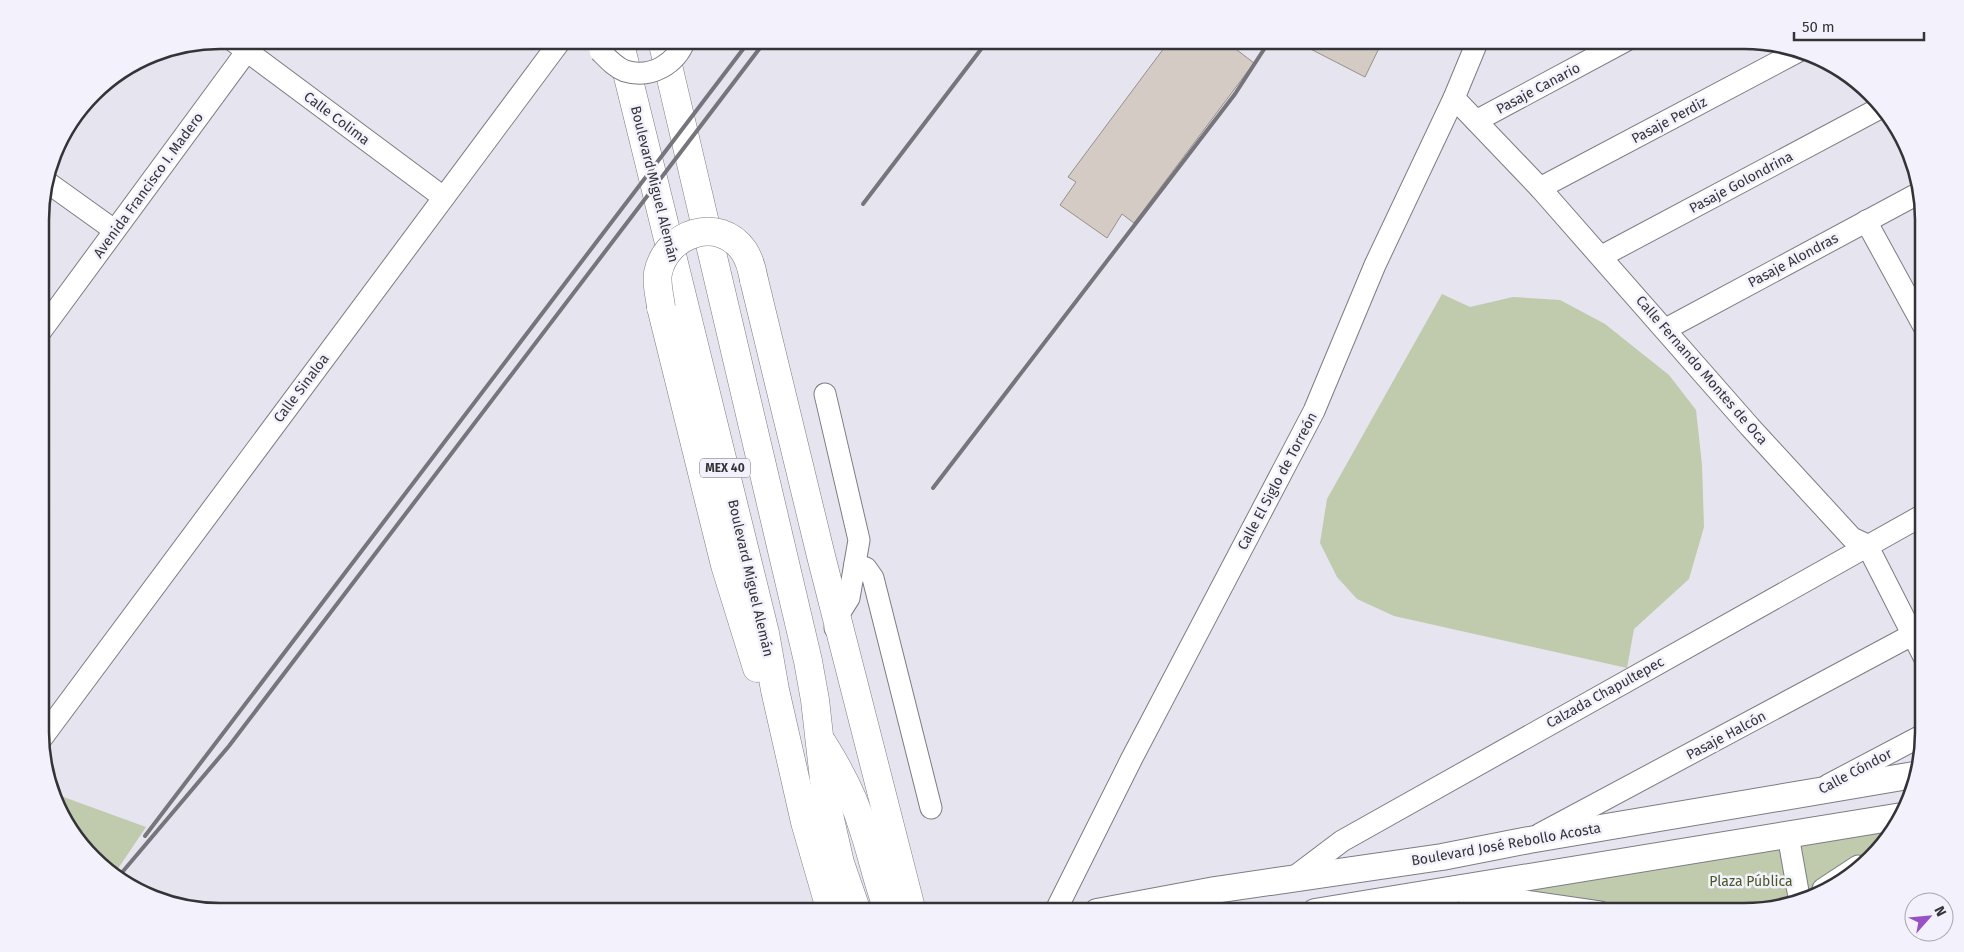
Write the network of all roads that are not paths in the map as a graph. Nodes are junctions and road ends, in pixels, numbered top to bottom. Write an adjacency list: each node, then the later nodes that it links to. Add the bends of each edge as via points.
1 (241, 49): 19 (street, Avenida Francisco I. Madero)
2 (250, 49): 17 (street, Calle Colima)
3 (554, 49): 17 (street, Calle Sinaloa)
4 (606, 49): 29 (highway, Boulevard Miguel Alemán / MEX 40)
5 (607, 49): 7 (street, bridge, via 613,64 637,73 663,67)
6 (664, 49): 27 (highway, MEX 40)
7 (682, 49)
8 (1474, 49): 11 (street, Calle El Siglo de Torreón)
9 (1610, 49): 13 (street, Pasaje Canario)
10 (1790, 55): 15 (street, Pasaje Perdiz)
11 (1454, 98): 13 (street, Calle Fernando Montes de Oca); 51 (street, Calle El Siglo de Torreón, via 1375,265 1314,411)
12 (1875, 111): 20 (street, Pasaje Golondrina)
13 (1476, 121): 15 (street, Calle Fernando Montes de Oca)
14 (53, 186): 19 (street)
15 (1540, 188): 20 (street, Calle Fernando Montes de Oca)
16 (1914, 196): 18 (street, Pasaje Alondras)
17 (442, 197): 33 (street, Calle Sinaloa)
18 (1866, 221): 21 (street); 23 (street, Pasaje Alondras)
19 (114, 230): 22 (street, Avenida Francisco I. Madero)
20 (1602, 256): 23 (street, Calle Fernando Montes de Oca)
21 (1915, 304)
22 (49, 320)
23 (1666, 329): 26 (street, Calle Fernando Montes de Oca, via 1852,538)
24 (825, 394): 28 (street, via 859,540)
25 (1915, 519): 26 (street, Calzada Chapultepec)
26 (1867, 545): 31 (street); 43 (street, Calzada Chapultepec, via 1342,840)
27 (784, 560): 30 (highway); 34 (highway, MEX 40, via 808,660)
28 (855, 564): 30 (street, via 849,598); 39 (street, via 866,568 873,578)
29 (756, 594): 34 (highway); 36 (highway, Boulevard Miguel Alemán / MEX 40)
30 (837, 617): 36 (highway, bridge, via 751,264 731,239 716,233 684,236 671,246 657,275 662,308 725,565); 44 (street, via 835,660 872,804 878,848); 50 (highway)
31 (1915, 627)
32 (1915, 634): 42 (street, Pasaje Halcón)
33 (49, 729)
34 (819, 738): 44 (highway, via 850,792); 48 (highway, MEX 40, via 832,835)
35 (1915, 739): 38 (street, Calle Cóndor)
36 (788, 751): 47 (highway, Boulevard Miguel Alemán / MEX 40)
37 (1909, 776): 38 (main road, Boulevard José Rebollo Acosta)
38 (1813, 793): 42 (main road, Boulevard José Rebollo Acosta)
39 (931, 808)
40 (1892, 818): 41 (main road)
41 (1788, 835): 45 (main road, via 1560,870); 46 (street)
42 (1529, 840): 43 (main road, Boulevard José Rebollo Acosta, via 1442,857)
43 (1293, 878): 52 (main road, Boulevard José Rebollo Acosta)
44 (878, 882): 49 (highway)
45 (1450, 891): 53 (main road); 54 (street)
46 (1799, 894)
47 (827, 903)
48 (854, 903)
49 (900, 903)
50 (905, 903)
51 (1060, 903)
52 (1187, 903)
53 (1407, 903)
54 (1536, 903)

